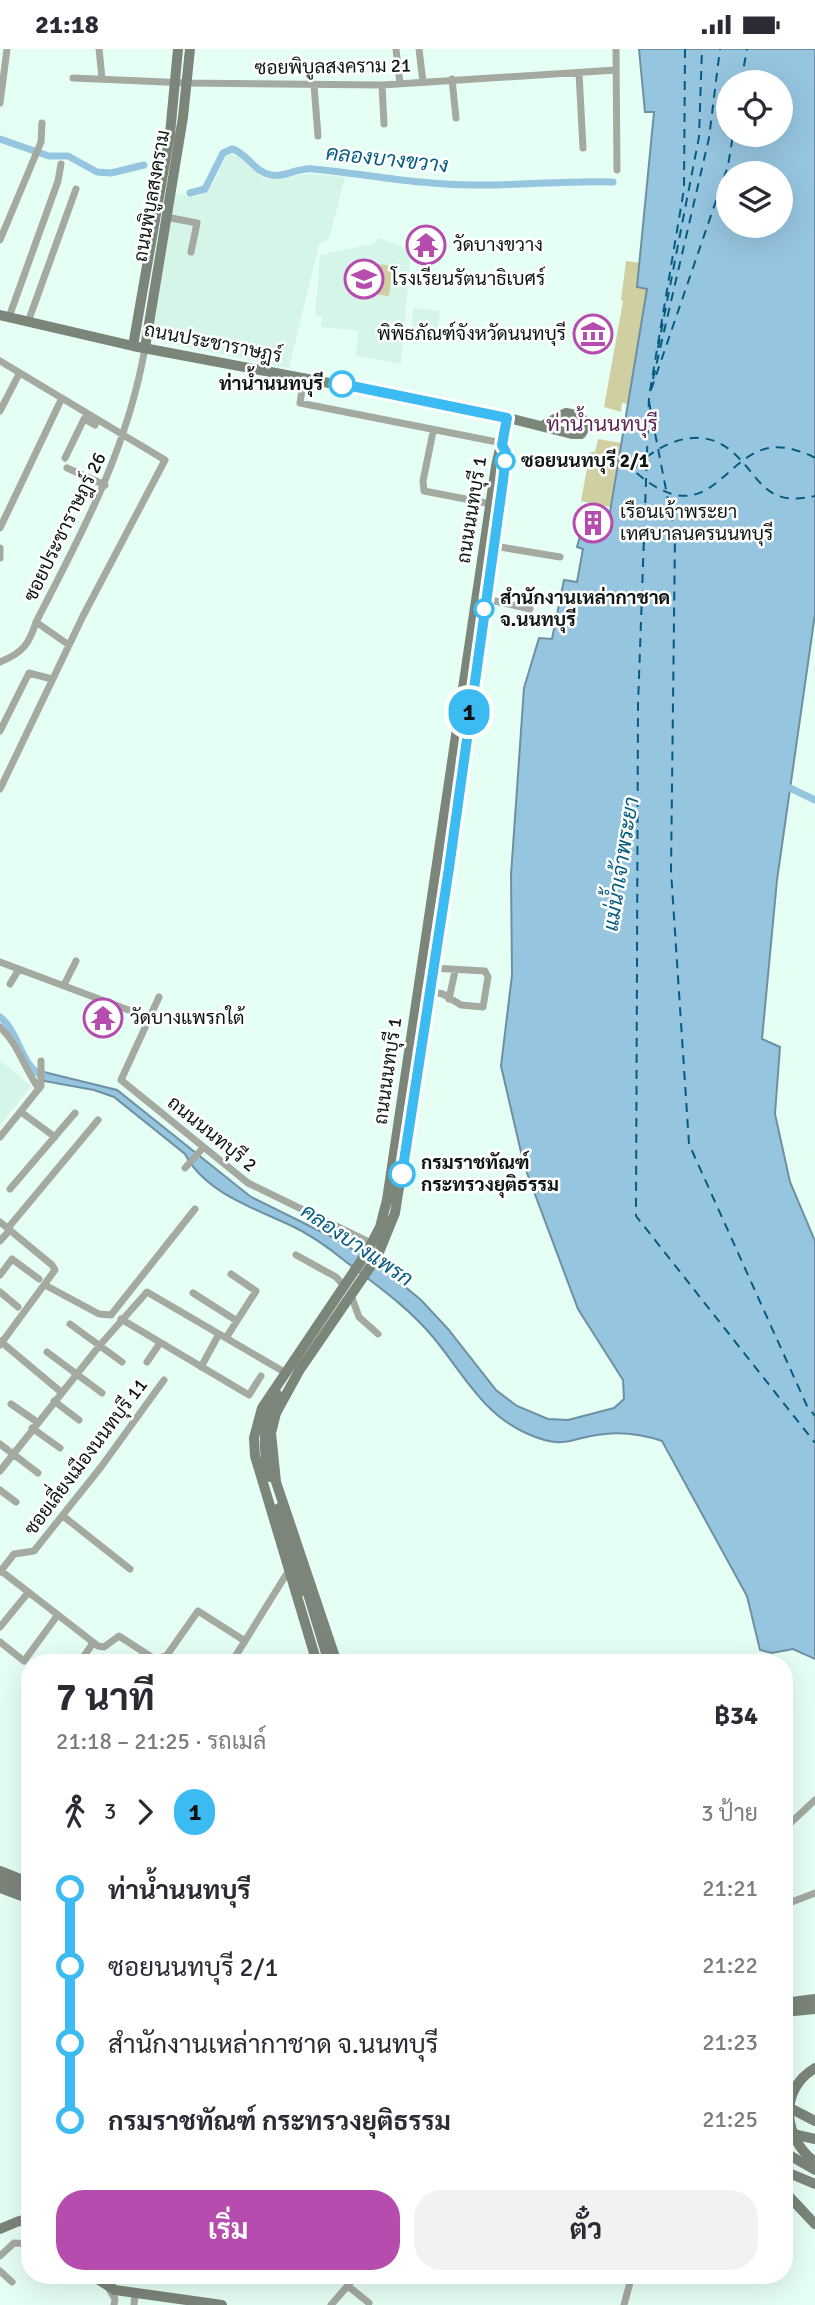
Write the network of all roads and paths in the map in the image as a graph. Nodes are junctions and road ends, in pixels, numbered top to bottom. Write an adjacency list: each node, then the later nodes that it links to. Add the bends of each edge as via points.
1 (8, 49): 19 (street)
2 (99, 49): 11 (street)
3 (178, 49): 14 (main road, ถนนพิบูลสงคราม)
4 (190, 49): 15 (main road, ถนนพิบูลสงคราม)
5 (396, 49): 16 (street)
6 (419, 49): 13 (street)
7 (616, 49): 8 (street)
8 (616, 70): 9 (street, ซอยพิบูลสงคราม 21); 26 (street)
9 (579, 73): 12 (street, ซอยพิบูลสงคราม 21); 24 (street)
10 (73, 78): 11 (street, ซอยพิบูลสงคราม 21)
11 (102, 78): 14 (street, ซอยพิบูลสงคราม 21)
12 (452, 79): 13 (street, ซอยพิบูลสงคราม 21); 20 (street)
13 (423, 82): 16 (street, ซอยพิบูลสงคราม 21)
14 (176, 83): 15 (street, ซอยพิบูลสงคราม 21); 33 (main road, ถนนพิบูลสงคราม)
15 (188, 83): 17 (street, ซอยพิบูลสงคราม 21); 28 (main road, ถนนพิบูลสงคราม)
16 (400, 84): 18 (street, ซอยพิบูลสงคราม 21)
17 (314, 85): 18 (street, ซอยพิบูลสงคราม 21); 23 (street)
18 (382, 85): 22 (street)
19 (0, 103)
20 (456, 118)
21 (41, 123): 29 (street, via 44,132)
22 (384, 124)
23 (318, 136)
24 (583, 148)
25 (61, 164): 31 (street)
26 (617, 170)
27 (76, 189): 32 (street)
28 (166, 217): 30 (street, via 197,222); 34 (main road, ถนนพิบูลสงคราม)
29 (0, 240)
30 (191, 252)
31 (4, 316): 32 (main road, ถนนประชาราษฎร์)
32 (28, 322): 33 (main road, ถนนประชาราษฎร์)
33 (133, 346): 34 (main road, ถนนประชาราษฎร์)
34 (145, 348): 37 (main road, ถนนประชาราษฎร์); 45 (street, ซอยประชาราษฎร์ 26)
35 (0, 361): 36 (street)
36 (19, 374): 38 (street); 39 (street)
37 (304, 377): 40 (main road, ถนนประชาราษฎร์); 44 (street, via 300,403)
38 (61, 400): 41 (street); 51 (street)
39 (0, 411)
40 (507, 418): 42 (main road, ถนนประชาราษฎร์); 46 (main road, ถนนนนทบุรี 1)
41 (95, 422): 43 (street); 45 (street); 47 (street, via 84,419)
42 (544, 425)
43 (105, 429)
44 (433, 432): 46 (street); 50 (street, via 424,491)
45 (120, 435): 49 (street, ซอยประชาราษฎร์ 26); 59 (street, via 165,460)
46 (502, 444): 50 (main road, ถนนนนทบุรี 1); 52 (main road, ถนนนนทบุรี 1, via 506,452)
47 (65, 458)
48 (67, 468): 49 (street)
49 (106, 485): 58 (street, ซอยประชาราษฎร์ 26)
50 (491, 504): 71 (main road, ถนนนนทบุรี 1)
51 (0, 528)
52 (494, 546): 54 (street); 56 (main road, ถนนนนทบุรี 1)
53 (0, 548): 55 (street)
54 (560, 557)
55 (0, 558)
56 (485, 599): 57 (street); 66 (main road, ถนนนนทบุรี 1)
57 (530, 609)
58 (36, 622): 59 (street); 60 (street, ซอยประชาราษฎร์ 26, via 25,649)
59 (69, 645): 61 (street)
60 (0, 662)
61 (52, 679): 62 (street, via 29,673); 63 (street)
62 (0, 731)
63 (0, 789)
64 (76, 961): 70 (street)
65 (0, 962): 67 (street)
66 (433, 968): 68 (street); 72 (main road, ถนนนนทบุรี 1)
67 (19, 969): 69 (street); 70 (street)
68 (455, 971): 74 (street); 74 (street, via 480,969 487,973 484,1004 474,1009)
69 (10, 984)
70 (64, 985): 75 (street)
71 (418, 989): 72 (street); 91 (main road, ถนนนนทบุรี 1, via 387,1200)
72 (429, 991): 74 (street); 91 (main road, ถนนนนทบุรี 1, via 395,1213)
73 (159, 997): 75 (street, ถนนนนทบุรี 2)
74 (449, 999)
75 (149, 1018): 84 (street, ถนนนนทบุรี 2, via 120,1078)
76 (0, 1027): 78 (street)
77 (41, 1065): 78 (street)
78 (40, 1086): 79 (street)
79 (21, 1112): 82 (street); 83 (street)
80 (75, 1114): 83 (street)
81 (98, 1119): 89 (street)
82 (0, 1137)
83 (55, 1137): 86 (street)
84 (201, 1150): 85 (street); 91 (street, ถนนนนทบุรี 2, via 247,1184)
85 (187, 1166)
86 (10, 1189)
87 (195, 1209): 97 (street, via 111,1315 99,1314)
88 (0, 1222): 89 (street)
89 (9, 1229): 90 (street); 97 (street, via 54,1268)
90 (0, 1241)
91 (371, 1251): 95 (main road, ถนนนนทบุรี 1)
92 (296, 1255): 98 (street)
93 (231, 1274): 104 (street, via 256,1291)
94 (0, 1275): 96 (street, via 12,1259)
95 (357, 1278): 98 (main road, ถนนนนทบุรี 1); 101 (main road, ถนนนนทบุรี 1)
96 (39, 1279)
97 (45, 1285): 108 (street)
98 (344, 1286): 116 (main road, ถนนนนทบุรี 1)
99 (0, 1292): 102 (street)
100 (193, 1293): 104 (street)
101 (351, 1296): 106 (street, via 359,1317); 132 (main road, ถนนนนทบุรี 1, via 276,1413 271,1447)
102 (18, 1307)
103 (121, 1319): 107 (street, via 147,1292); 109 (street); 110 (street)
104 (237, 1321): 107 (street)
105 (70, 1324): 110 (street)
106 (378, 1334)
107 (223, 1336): 114 (street); 116 (street)
108 (1, 1343): 119 (street)
109 (160, 1343): 113 (street); 114 (street)
110 (100, 1345): 112 (street); 115 (street)
111 (47, 1352): 115 (street)
112 (122, 1362)
113 (147, 1362)
114 (201, 1367): 117 (street, via 249,1395)
115 (76, 1373): 119 (street); 120 (street)
116 (286, 1373): 132 (main road, via 263,1433 264,1455); 135 (main road, ถนนนนทบุรี 1, via 262,1408 254,1439)
117 (261, 1376)
118 (164, 1380): 133 (street, ซอยเลี่ยงเมืองนนทบุรี 11)
119 (61, 1392): 121 (street)
120 (102, 1393)
121 (54, 1401): 123 (street); 124 (street)
122 (11, 1403): 124 (street)
123 (79, 1420)
124 (35, 1425): 126 (street); 127 (street)
125 (0, 1444): 127 (street)
126 (60, 1448)
127 (13, 1454): 128 (street); 129 (street)
128 (0, 1471)
129 (38, 1473)
130 (0, 1490): 131 (street)
131 (16, 1502)
132 (280, 1504): 149 (main road); 150 (main road); 151 (main road, ถนนนนทบุรี 1)
133 (64, 1516): 134 (street); 136 (street, ซอยเลี่ยงเมืองนนทบุรี 11, via 34,1551 14,1554)
134 (130, 1569)
135 (289, 1570): 140 (street); 148 (main road, ถนนนนทบุรี 1)
136 (0, 1571): 137 (street)
137 (27, 1594): 138 (street); 139 (street)
138 (57, 1616): 142 (street); 143 (street)
139 (0, 1627)
140 (245, 1640): 146 (street, via 198,1611); 147 (street)
141 (0, 1642): 152 (street)
142 (93, 1643): 144 (street); 145 (street, via 102,1648 118,1636)
143 (33, 1654)
144 (85, 1654)
145 (146, 1654)
146 (166, 1654)
147 (237, 1654)
148 (314, 1654)
149 (321, 1654)
150 (326, 1654)
151 (334, 1654)
152 (21, 1658)
153 (815, 1800): 154 (street)
154 (793, 1821)
155 (0, 1871): 157 (main road)
156 (0, 1879): 158 (main road)
157 (21, 1882)
158 (21, 1884)
159 (0, 1888): 161 (main road)
160 (815, 1893): 162 (street)
161 (21, 1896)
162 (793, 1902)
163 (815, 1999): 164 (main road)
164 (793, 2002)
165 (815, 2009): 166 (main road)
166 (793, 2011)
167 (815, 2067): 168 (main road, bridge, via 796,2089)
168 (793, 2100)
169 (793, 2108): 170 (main road)
170 (815, 2120)
171 (793, 2134): 173 (main road)
172 (793, 2138): 175 (main road, bridge)
173 (815, 2139)
174 (793, 2157): 176 (main road)
175 (815, 2162)
176 (815, 2170)
177 (793, 2173): 178 (main road)
178 (815, 2184)
179 (793, 2192): 182 (main road)
180 (793, 2199): 181 (main road)
181 (800, 2205): 182 (main road); 184 (main road)
182 (815, 2213)
183 (21, 2222): 185 (main road)
184 (815, 2224)
185 (0, 2229)
186 (21, 2243): 187 (street, via 14,2243)
187 (0, 2256)
188 (0, 2271): 189 (street)
189 (12, 2282)
190 (103, 2284): 193 (main road)
191 (630, 2284): 200 (street)
192 (348, 2286): 195 (street); 199 (street)
193 (108, 2287): 194 (main road); 196 (street)
194 (135, 2293): 197 (street); 198 (main road)
195 (369, 2303)
196 (114, 2305)
197 (134, 2305)
198 (222, 2305)
199 (331, 2305)
200 (624, 2305)

